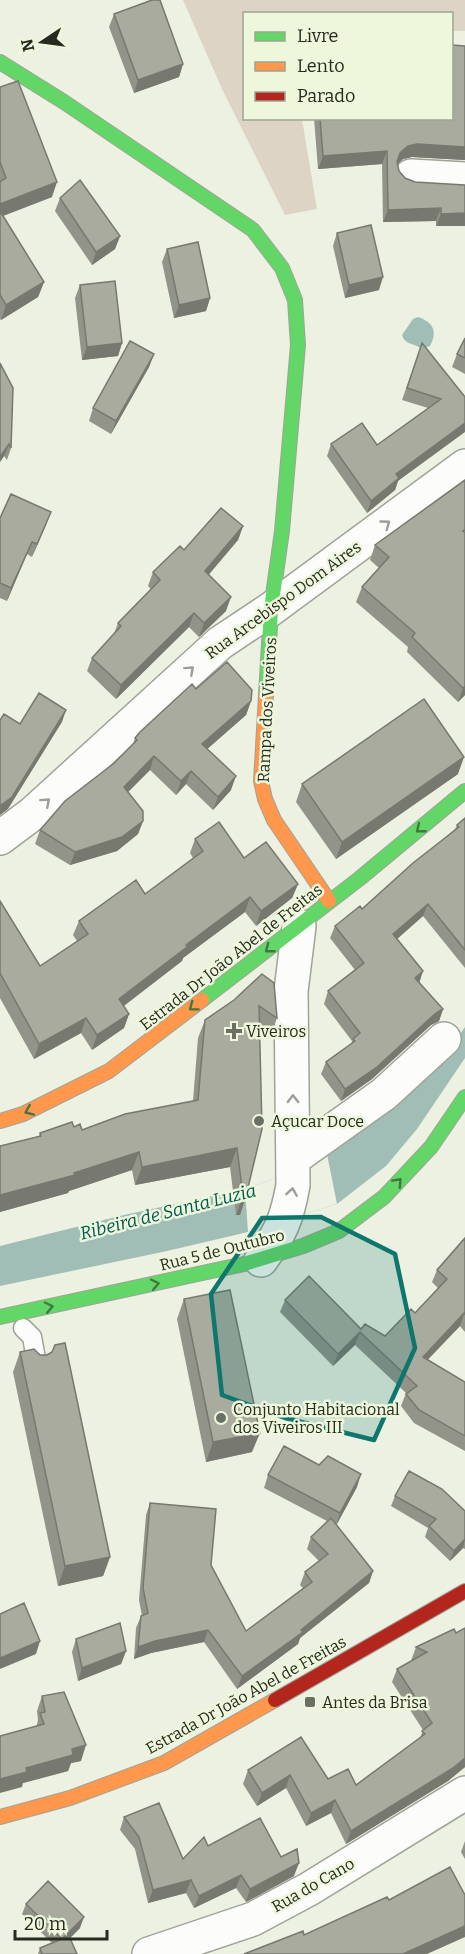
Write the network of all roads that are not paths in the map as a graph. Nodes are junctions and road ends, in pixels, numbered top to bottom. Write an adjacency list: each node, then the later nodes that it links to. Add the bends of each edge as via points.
1 (0, 62): 5 (street, Rampa dos Viveiros, via 253,230 282,268 295,300 298,345 282,531)
2 (411, 176): 3 (street)
3 (465, 179)
4 (465, 466): 5 (street, Rua Arcebispo Dom Aires, one-way to 4)
5 (271, 609): 7 (street, Rua Arcebispo Dom Aires, one-way to 5, via 32,814 220,643); 8 (street, Rampa dos Viveiros, via 261,781 274,820)
6 (465, 791): 8 (street, Estrada Dr João Abel de Freitas, one-way to 8)
7 (0, 838)
8 (329, 901): 9 (street, Estrada Dr João Abel de Freitas)
9 (300, 926): 10 (street, Estrada Dr João Abel de Freitas, one-way to 10); 11 (street)
10 (239, 972): 11 (street, via 263,972); 14 (street, Estrada Dr João Abel de Freitas, one-way to 14, via 109,1071 23,1114)
11 (291, 987): 15 (street, one-way to 11)
12 (444, 1039): 15 (street, via 384,1094)
13 (465, 1097): 16 (street, Rua 5 de Outubro, one-way to 13, via 339,1231 384,1197 431,1147)
14 (0, 1121)
15 (294, 1158): 16 (street, one-way to 15, via 287,1216)
16 (261, 1260): 17 (street, Rua 5 de Outubro, one-way to 16)
17 (0, 1317)
18 (23, 1328): 19 (lane, via 32,1337)
19 (37, 1364)
20 (465, 1591): 22 (street, Estrada Dr João Abel de Freitas, via 164,1763 70,1798)
21 (465, 1793): 23 (street, Rua do Cano, via 253,1919)
22 (0, 1817)
23 (166, 1951)

